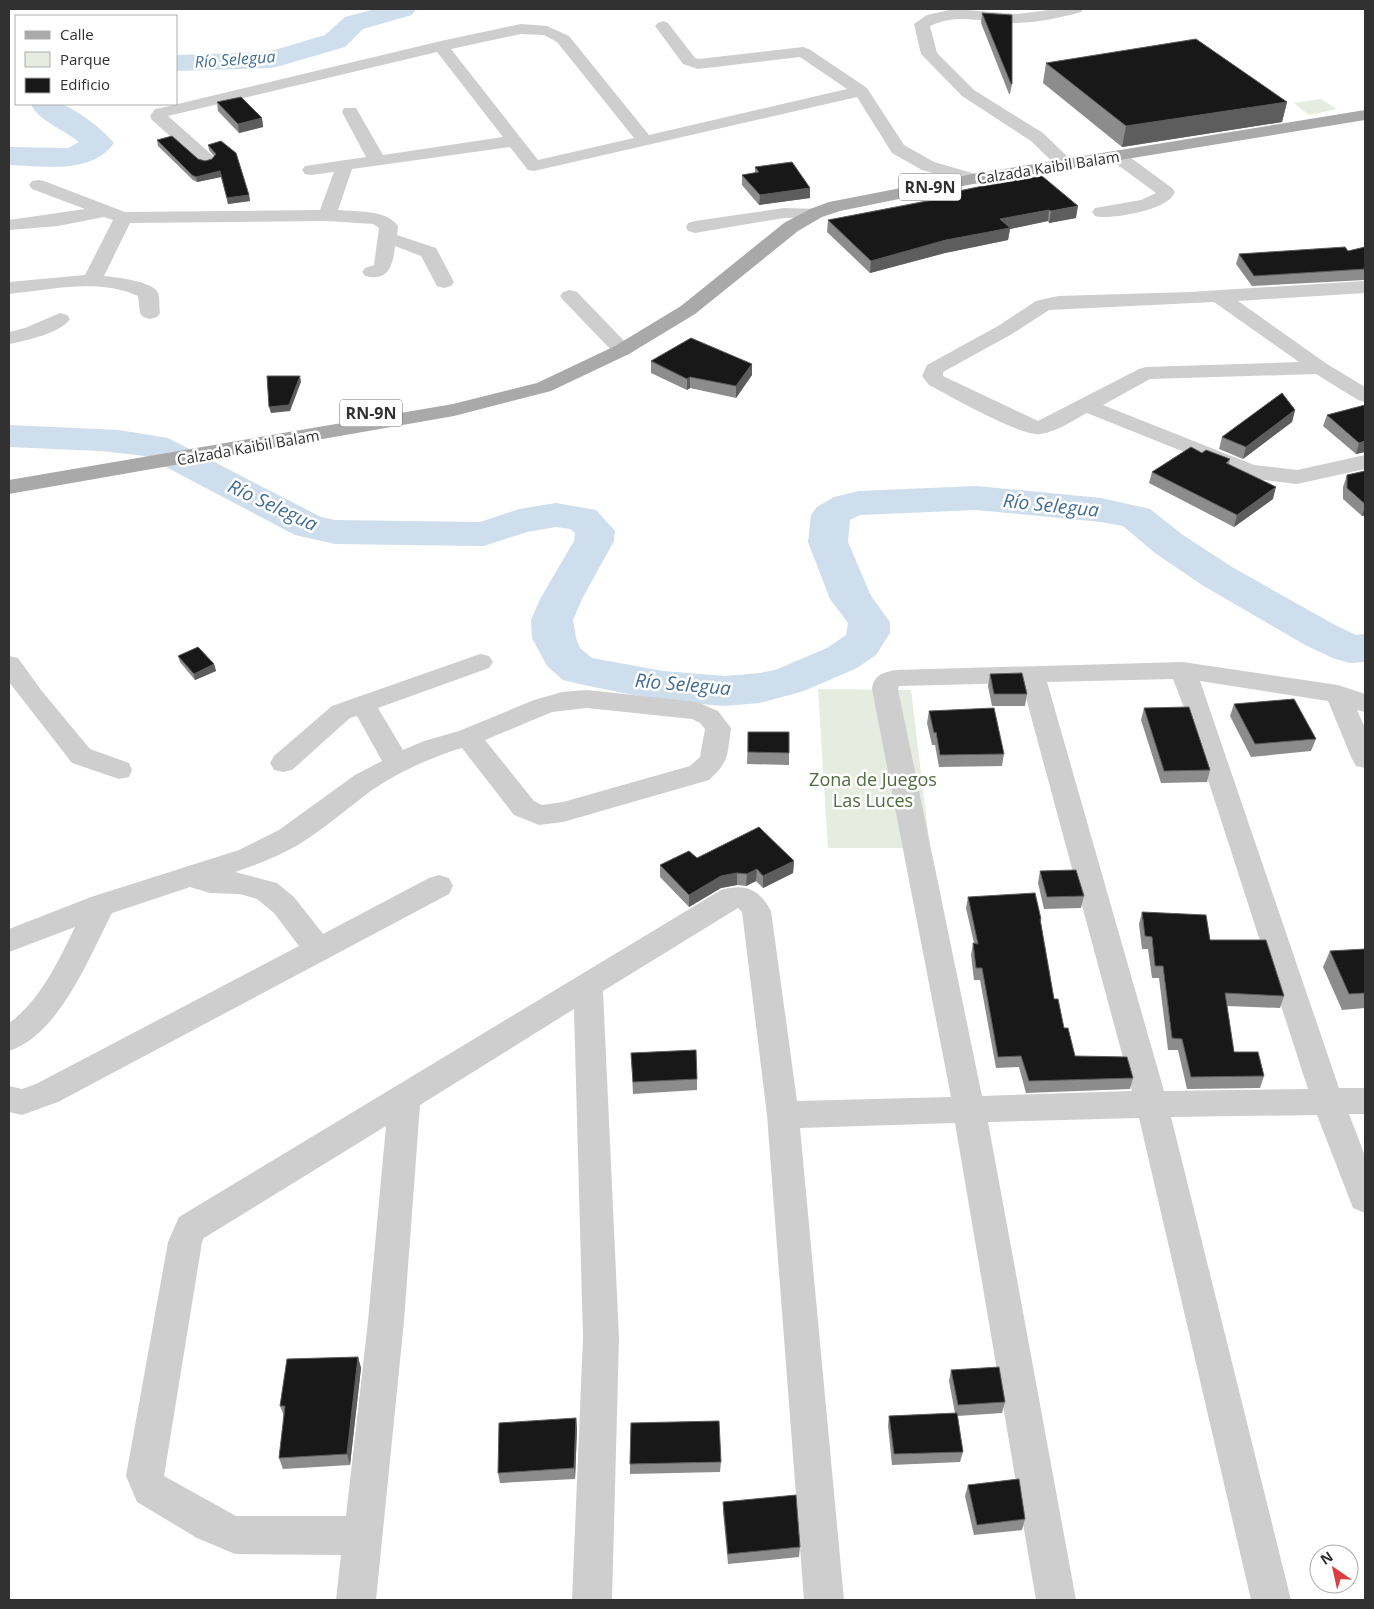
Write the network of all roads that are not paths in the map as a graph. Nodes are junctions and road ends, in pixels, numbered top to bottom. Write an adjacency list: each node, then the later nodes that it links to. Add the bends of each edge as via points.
1 (1076, 9): 13 (street, via 1032,18 958,13 933,17 922,24 929,54 968,94 1037,137)
2 (663, 26): 4 (street, via 689,61 698,64 803,52)
3 (440, 46): 7 (street); 8 (street, via 522,29 547,31 563,38); 10 (street, via 158,116)
4 (861, 91): 8 (street); 15 (street, via 898,149 928,166)
5 (350, 112): 11 (street)
6 (1365, 115): 9 (main road, Calzada Kaibil Balam / RN-9N)
7 (514, 141): 8 (street, via 534,166); 11 (street)
8 (645, 141)
9 (1117, 156): 13 (main road, Calzada Kaibil Balam / RN-9N); 17 (street, via 1166,192 1153,202)
10 (206, 159)
11 (377, 160): 12 (street)
12 (345, 165): 14 (street); 20 (street)
13 (1066, 165): 15 (main road, Calzada Kaibil Balam / RN-9N)
14 (311, 170)
15 (973, 179): 18 (main road, Calzada Kaibil Balam / RN-9N, via 835,206)
16 (38, 184): 19 (street)
17 (1101, 212)
18 (816, 213): 22 (street, via 784,213); 34 (main road, Calzada Kaibil Balam / RN-9N, via 776,238 688,310)
19 (114, 215): 20 (street); 21 (street); 25 (street)
20 (327, 215): 23 (street, via 385,222 389,226)
21 (9, 225)
22 (695, 227)
23 (387, 238): 24 (street, via 383,265); 26 (street, via 428,252)
24 (372, 272)
25 (92, 281): 28 (street); 31 (street, via 138,287 148,293)
26 (444, 282)
27 (1365, 287): 30 (street)
28 (9, 288)
29 (570, 296): 34 (street)
30 (1218, 296): 35 (street); 38 (street, via 1058,302 1043,306 934,370 932,376 936,381 1026,425 1039,428)
31 (150, 313)
32 (60, 319): 33 (street)
33 (9, 338)
34 (622, 350): 36 (main road, Calzada Kaibil Balam / RN-9N)
35 (1320, 368): 37 (street); 38 (street, via 1146,373)
36 (544, 387): 39 (main road, Calzada Kaibil Balam / RN-9N, via 447,399 198,444); 39 (main road, Calzada Kaibil Balam / RN-9N, via 454,410 224,452)
37 (1365, 396)
38 (1086, 406): 40 (street, via 1249,471 1297,477)
39 (127, 461): 41 (main road, Calzada Kaibil Balam / RN-9N); 42 (main road, Calzada Kaibil Balam / RN-9N)
40 (1365, 462)
41 (9, 472)
42 (9, 487)
43 (480, 662): 49 (street)
44 (9, 664): 54 (street, via 81,756)
45 (1183, 670): 46 (street); 47 (street); 65 (street)
46 (1033, 676): 66 (street); 67 (street, via 895,678 886,682)
47 (1338, 694): 48 (street); 51 (street)
48 (1365, 703)
49 (364, 704): 52 (street, via 341,712); 53 (street)
50 (468, 738): 50 (street, via 543,706 587,698 697,710 718,728 713,761 699,773 563,812 539,815 524,808); 53 (street, via 433,747)
51 (1365, 759)
52 (283, 763)
53 (396, 764): 55 (street, via 365,782 289,837 249,857)
54 (119, 770)
55 (186, 876): 57 (street); 59 (street, via 267,890 284,905)
56 (439, 886): 59 (street)
57 (101, 905): 58 (street); 61 (street, via 48,1004)
58 (9, 941)
59 (318, 949): 63 (street, via 47,1094 22,1102)
60 (588, 985): 62 (street); 68 (street, via 731,898 741,897 752,902 756,911); 72 (street, via 601,1338)
61 (9, 1039)
62 (404, 1098): 70 (street); 70 (street, via 191,1228 145,1476 150,1489 235,1534)
63 (9, 1099)
64 (1365, 1101): 65 (street)
65 (1328, 1102): 66 (street); 69 (street)
66 (1152, 1104): 67 (street); 75 (street)
67 (969, 1109): 68 (street); 74 (street)
68 (783, 1115): 73 (street)
69 (1365, 1198)
70 (364, 1535): 71 (street)
71 (356, 1600)
72 (592, 1600)
73 (824, 1600)
74 (1056, 1600)
75 (1271, 1600)

